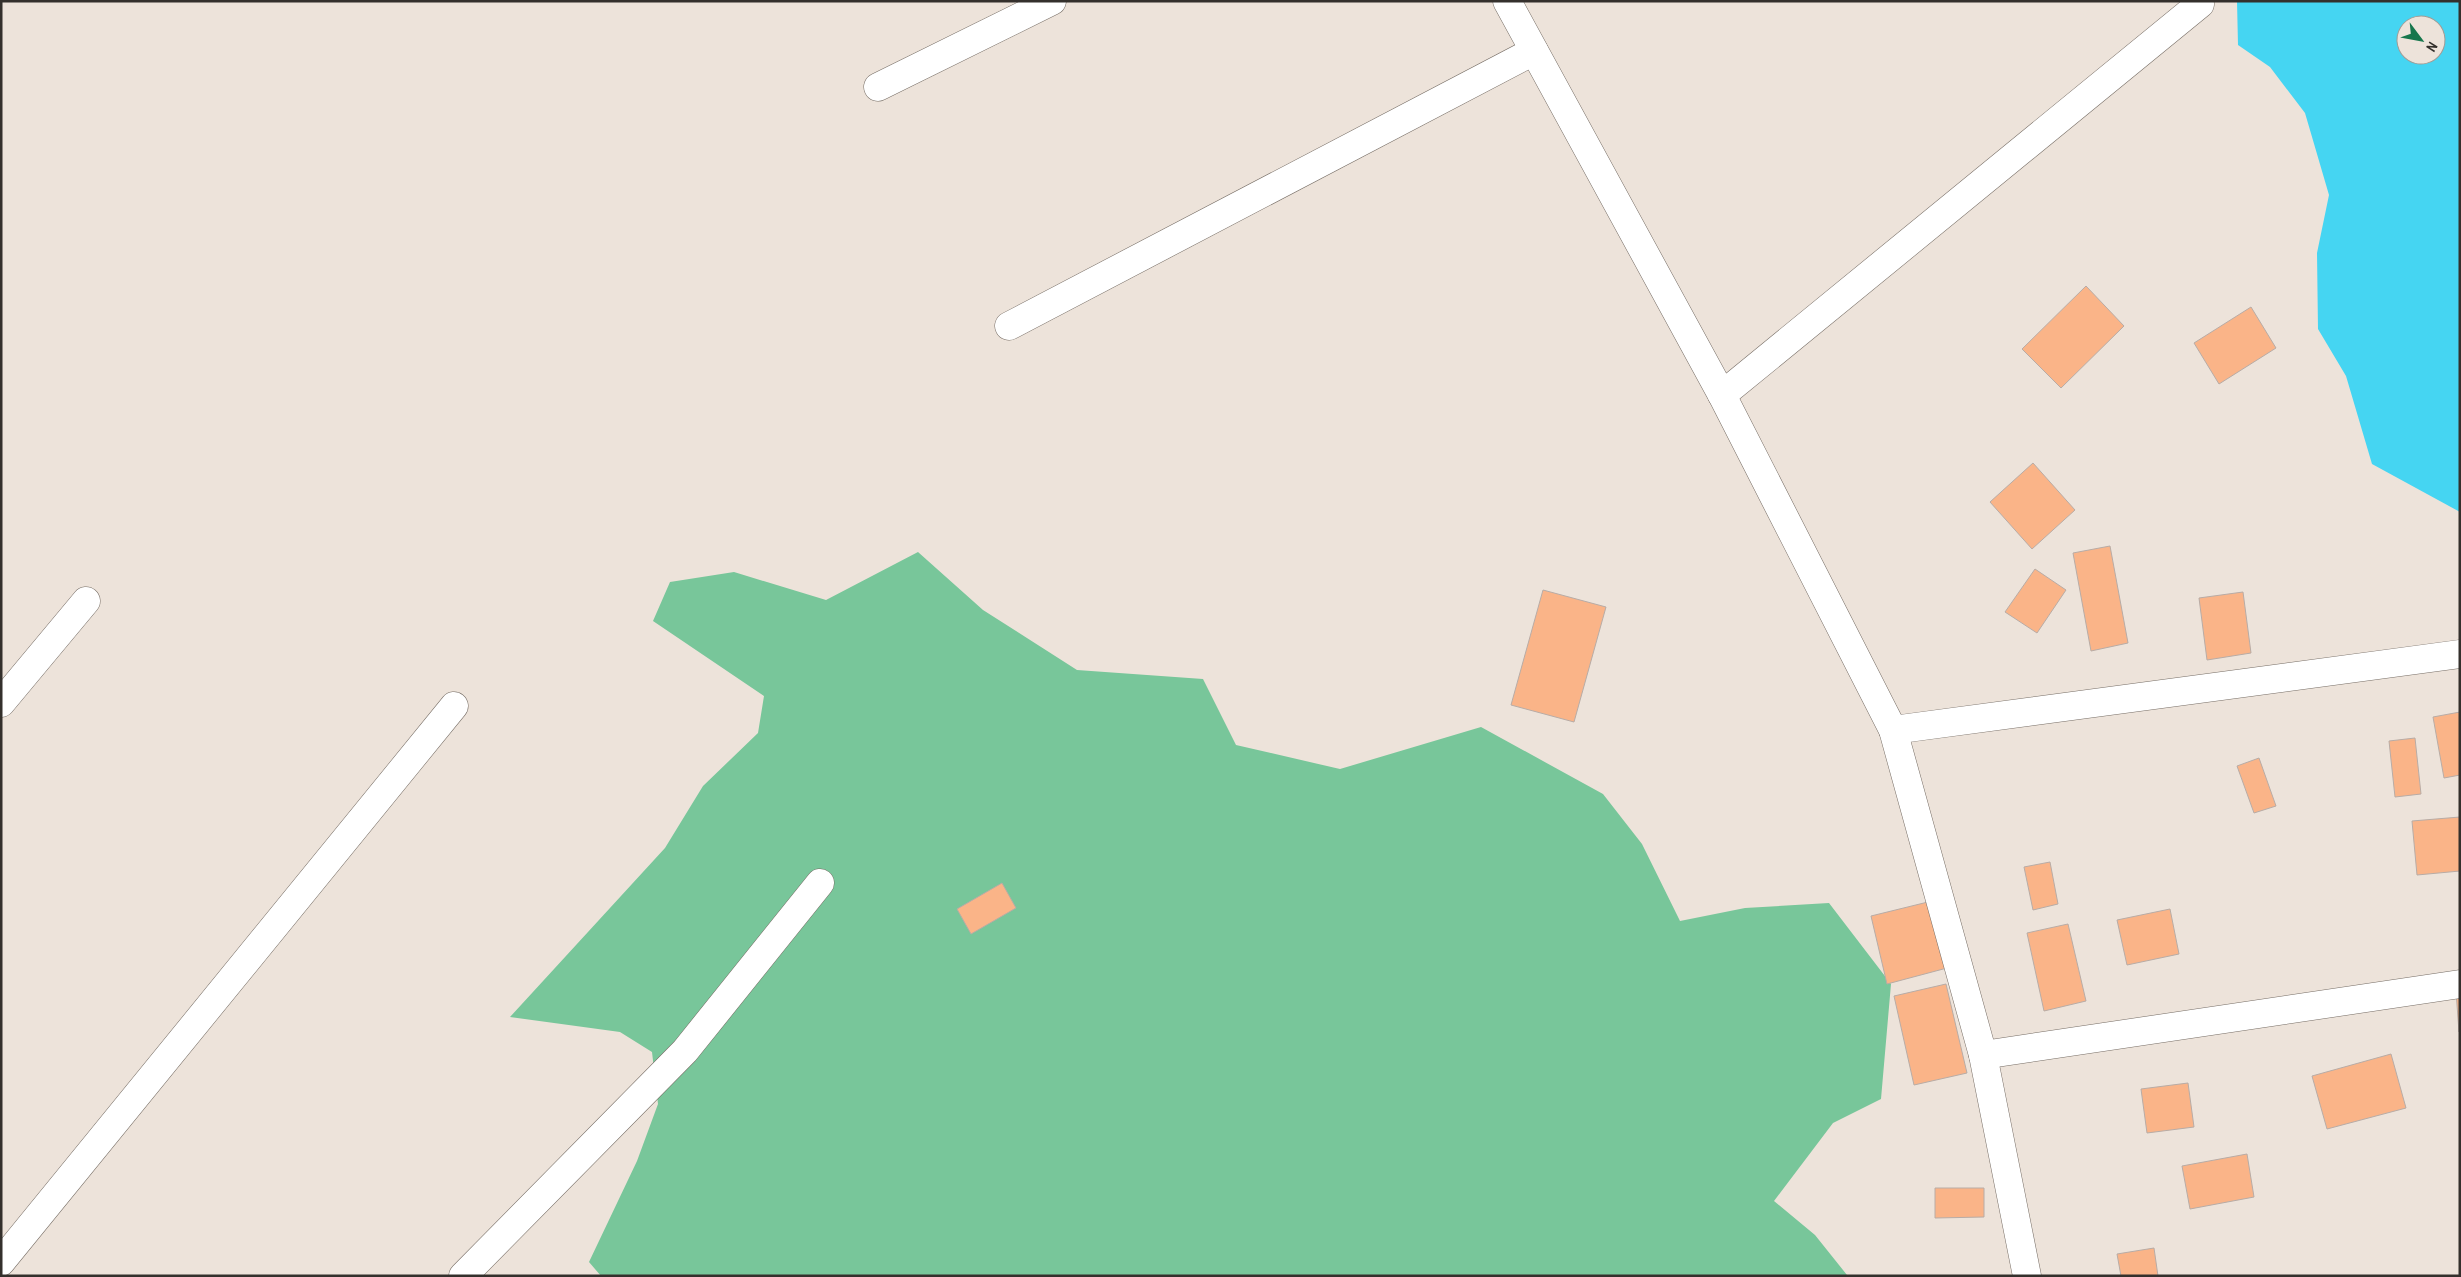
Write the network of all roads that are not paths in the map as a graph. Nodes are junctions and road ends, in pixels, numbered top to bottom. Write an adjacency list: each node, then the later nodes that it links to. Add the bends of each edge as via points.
1 (1052, 1): 5 (street)
2 (1507, 1): 4 (street)
3 (2200, 4): 7 (street)
4 (1534, 51): 6 (street); 7 (street)
5 (878, 86)
6 (1009, 326)
7 (1722, 395): 12 (street)
8 (86, 601): 10 (street)
9 (2460, 654): 12 (street)
10 (1, 703)
11 (454, 706): 16 (street)
12 (1893, 730): 15 (street)
13 (820, 883): 17 (street, via 685,1051)
14 (2460, 984): 15 (street)
15 (1983, 1055): 18 (street)
16 (1, 1262)
17 (463, 1276)
18 (2027, 1276)

